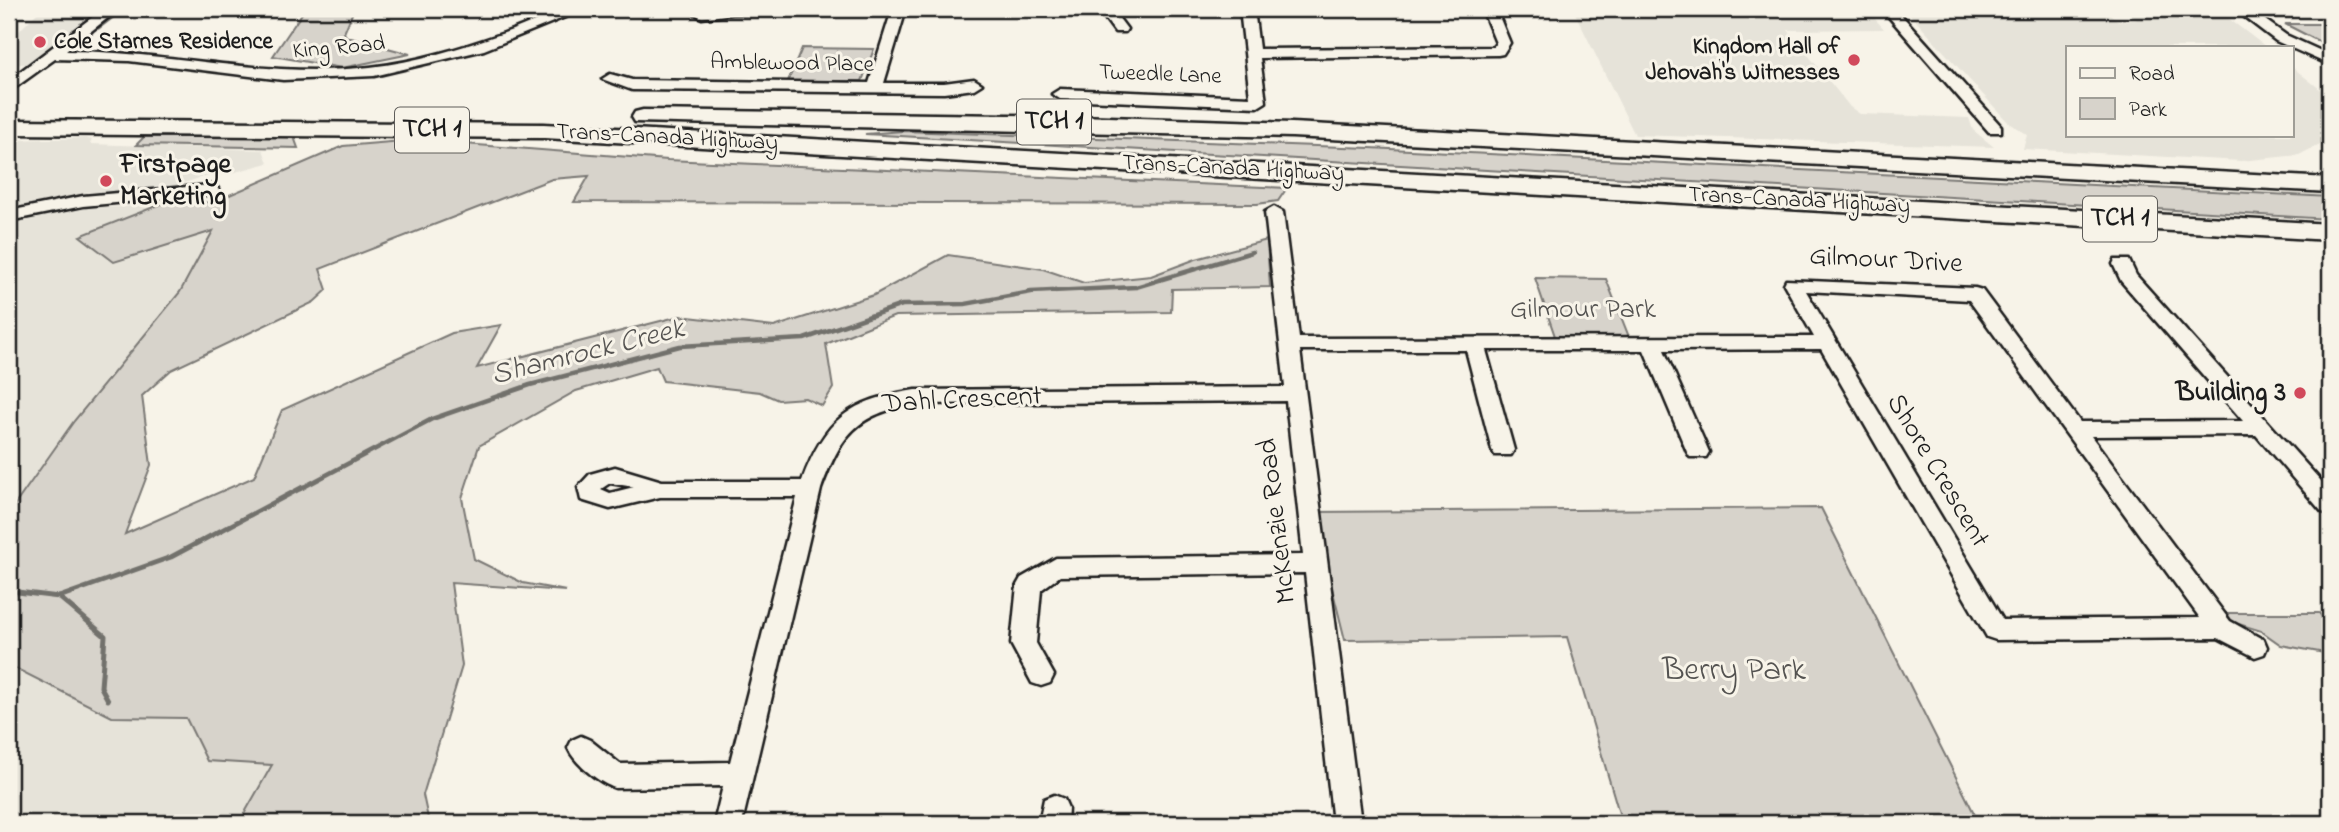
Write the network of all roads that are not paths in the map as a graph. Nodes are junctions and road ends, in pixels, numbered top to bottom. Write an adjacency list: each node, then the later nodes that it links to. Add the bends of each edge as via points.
1 (112, 9): 14 (street)
2 (578, 9): 14 (street, King Road, via 478,47 341,75 266,74 140,58)
3 (899, 9): 4 (street); 10 (street); 20 (street)
4 (925, 9)
5 (1105, 9): 12 (street)
6 (1247, 9): 13 (street)
7 (1489, 9): 13 (street, via 1503,43 1498,51)
8 (1889, 9): 23 (street)
9 (2241, 9): 11 (street)
10 (702, 14)
11 (2257, 20): 15 (street); 16 (street, via 2281,38)
12 (1120, 29)
13 (1252, 54): 21 (street, Tweedle Lane, via 1258,102)
14 (54, 55): 19 (street)
15 (2330, 55)
16 (2330, 61)
17 (610, 79): 20 (street, Amblewood Place, via 632,85)
18 (974, 84): 20 (street, Amblewood Place)
19 (9, 87)
20 (875, 88)
21 (1060, 94)
22 (11, 121): 24 (highway, Trans-Canada Highway / TCH 1, via 38,111 1078,123); 28 (highway, Trans-Canada Highway / TCH 1, via 544,131)
23 (1995, 128)
24 (2070, 170): 25 (highway); 26 (highway, Trans-Canada Highway / TCH 1)
25 (2330, 171)
26 (2330, 185)
27 (210, 190): 30 (street, via 83,201)
28 (1911, 207): 31 (highway, Trans-Canada Highway / TCH 1); 32 (highway)
29 (1274, 212): 35 (street, McKenzie Road)
30 (9, 216)
31 (2330, 232)
32 (2330, 246)
33 (2122, 264): 39 (street, via 2128,277)
34 (1826, 343): 37 (street); 40 (street, Gilmour Drive, via 1793,284 1975,294); 47 (street, Shore Crescent, via 1992,639)
35 (1289, 344): 36 (street); 38 (street, McKenzie Road)
36 (1474, 344): 37 (street); 41 (street)
37 (1652, 345): 42 (street)
38 (1295, 394): 44 (street, Dahl Crescent, via 883,401 869,405 835,434 824,449); 46 (street, McKenzie Road)
39 (2260, 428): 40 (street); 45 (street)
40 (2075, 429): 47 (street, Shore Crescent)
41 (1503, 450)
42 (1698, 452)
43 (660, 489): 44 (street)
44 (810, 489): 51 (street, Dahl Crescent)
45 (2330, 506)
46 (1314, 564): 49 (street, via 1056,567 1029,585 1023,644); 53 (street, McKenzie Road)
47 (2221, 628): 48 (street, Shore Crescent)
48 (2255, 647)
49 (1041, 675)
50 (581, 748): 51 (street, via 615,776)
51 (741, 774): 52 (street, Dahl Crescent)
52 (728, 823)
53 (1347, 823)

